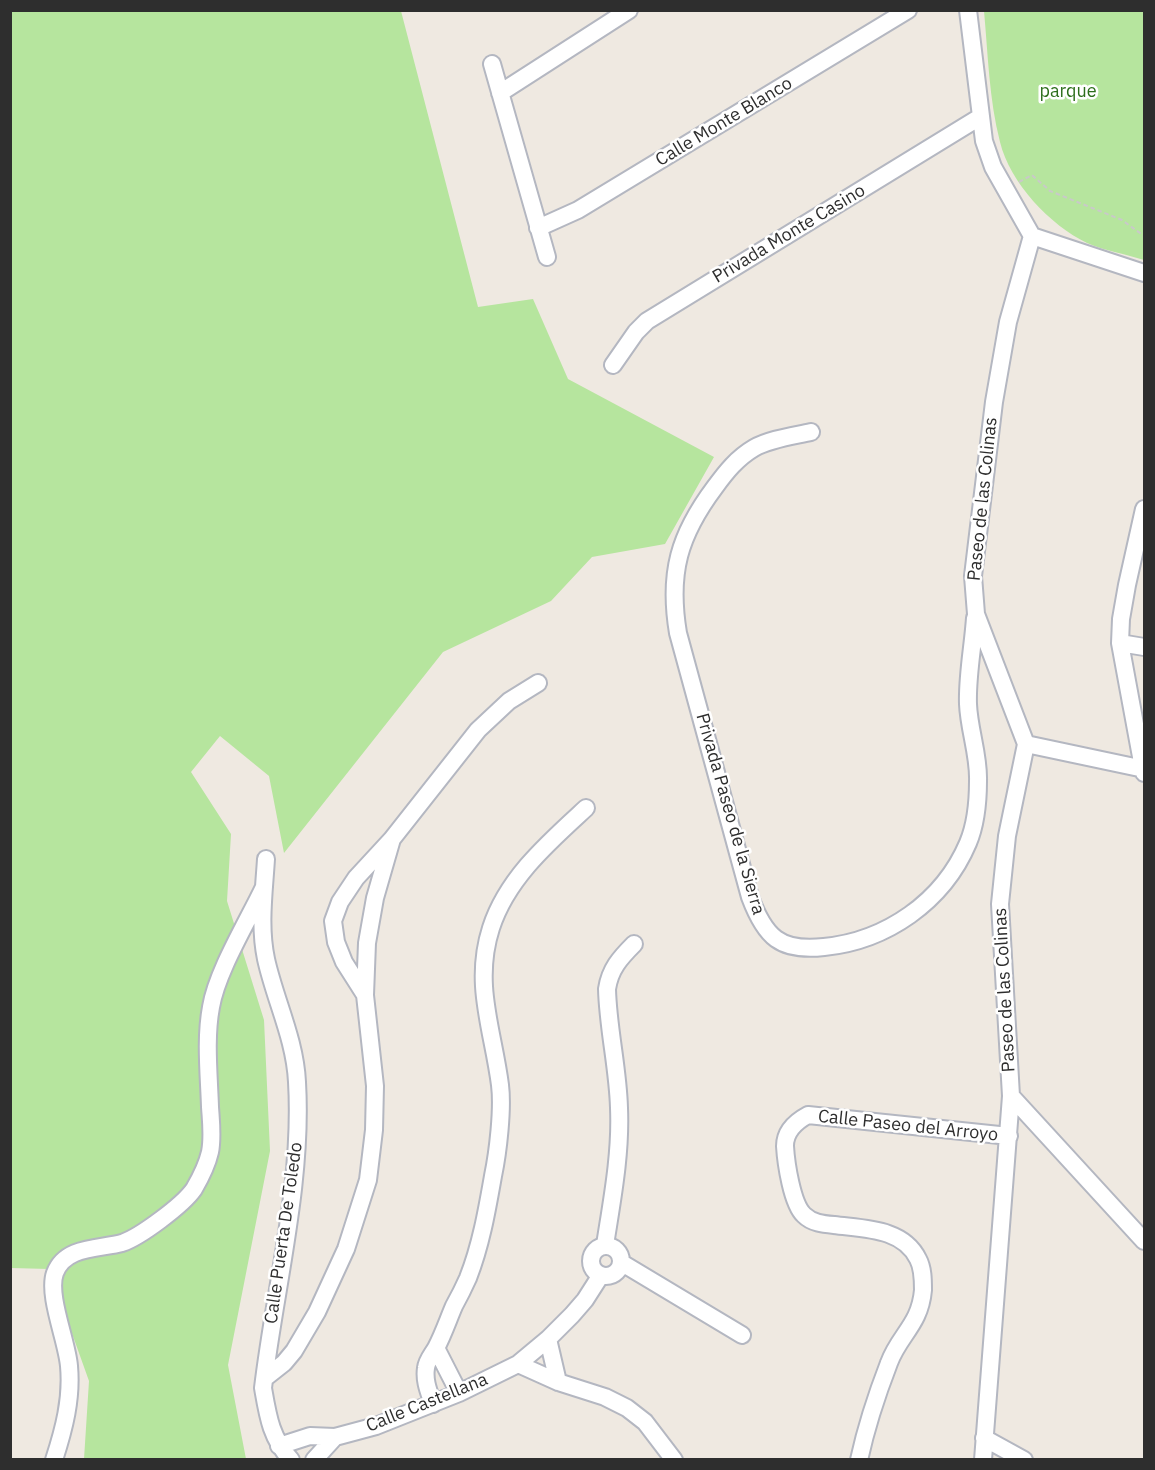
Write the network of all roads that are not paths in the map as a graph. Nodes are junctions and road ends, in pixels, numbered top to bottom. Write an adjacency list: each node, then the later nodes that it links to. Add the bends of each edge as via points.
1 (629, 10): 5 (street)
2 (908, 10): 7 (street, Calle Monte Blanco, via 578,210)
3 (968, 10): 6 (street)
4 (492, 64): 5 (street)
5 (500, 93): 7 (street)
6 (980, 117): 8 (street, via 993,167); 11 (street, Privada Monte Casino, via 646,321)
7 (538, 228): 9 (street)
8 (1032, 236): 10 (street); 14 (street, Paseo de las Colinas, via 1008,322 994,402 973,576)
9 (547, 257)
10 (1144, 273)
11 (613, 365)
12 (811, 432): 14 (street, Privada Paseo de la Sierra, via 756,447 734,464 691,524 675,577 678,633 750,897 757,916 781,942 791,947 814,948 874,936 928,901 958,864 969,842 977,809 978,777 968,704)
13 (1144, 509): 15 (street, via 1125,596)
14 (976, 614): 18 (street, Paseo de las Colinas)
15 (1120, 643): 16 (street); 19 (street)
16 (1144, 647)
17 (538, 683): 21 (street, via 509,701 478,730)
18 (1026, 744): 19 (street); 26 (street, Paseo de las Colinas, via 1007,836 1000,904)
19 (1144, 770)
20 (586, 808): 36 (street, via 525,869 503,900 492,925 483,975 501,1087 494,1172 478,1251)
21 (392, 840): 25 (street, via 370,921); 25 (street, via 346,892 333,921 344,962)
22 (266, 859): 23 (street, Calle Puerta De Toledo)
23 (264, 887): 35 (street, Calle Puerta De Toledo, via 265,956 290,1035 298,1082 294,1183); 45 (street, via 213,993 209,1039 212,1137 206,1166 192,1191 147,1230 123,1242 71,1255 56,1271 53,1295 65,1340 69,1397 65,1427)
24 (634, 944): 29 (street, via 616,963 607,989 619,1112 616,1171)
25 (365, 995): 33 (street, via 375,1086 368,1180 346,1249)
26 (1011, 1096): 27 (street, Paseo de las Colinas); 28 (street)
27 (1009, 1136): 43 (street, Paseo de las Colinas); 49 (street, Calle Paseo del Arroyo, via 808,1115 788,1131 786,1158 798,1208 806,1217 816,1223 880,1231 897,1237 919,1260 922,1304 889,1361)
28 (1144, 1241)
29 (605, 1245): 30 (street, via 616,1248); 31 (street, via 596,1249 591,1259 593,1269)
30 (622, 1263): 31 (street, via 616,1273); 32 (street)
31 (601, 1275): 34 (street, Calle Castellana, via 585,1300)
32 (742, 1335)
33 (302, 1336): 35 (street); 38 (street, via 284,1363)
34 (548, 1339): 37 (street, Calle Castellana); 39 (street)
35 (268, 1345): 38 (street, Calle Puerta De Toledo)
36 (436, 1348): 40 (street); 41 (street, via 426,1370)
37 (518, 1364): 39 (street); 40 (street, Calle Castellana)
38 (265, 1378): 44 (street, Calle Puerta De Toledo, via 267,1414)
39 (558, 1382): 48 (street, via 627,1408 645,1422)
40 (459, 1393): 41 (street, Calle Castellana)
41 (433, 1404): 42 (street, Calle Castellana)
42 (335, 1437): 44 (street, Calle Castellana, via 310,1436); 47 (street)
43 (984, 1438): 50 (street, Paseo de las Colinas); 51 (street)
44 (279, 1446): 46 (street, Calle Puerta De Toledo)
45 (54, 1460)
46 (291, 1460)
47 (315, 1460)
48 (674, 1460)
49 (859, 1460)
50 (982, 1460)
51 (1024, 1460)

